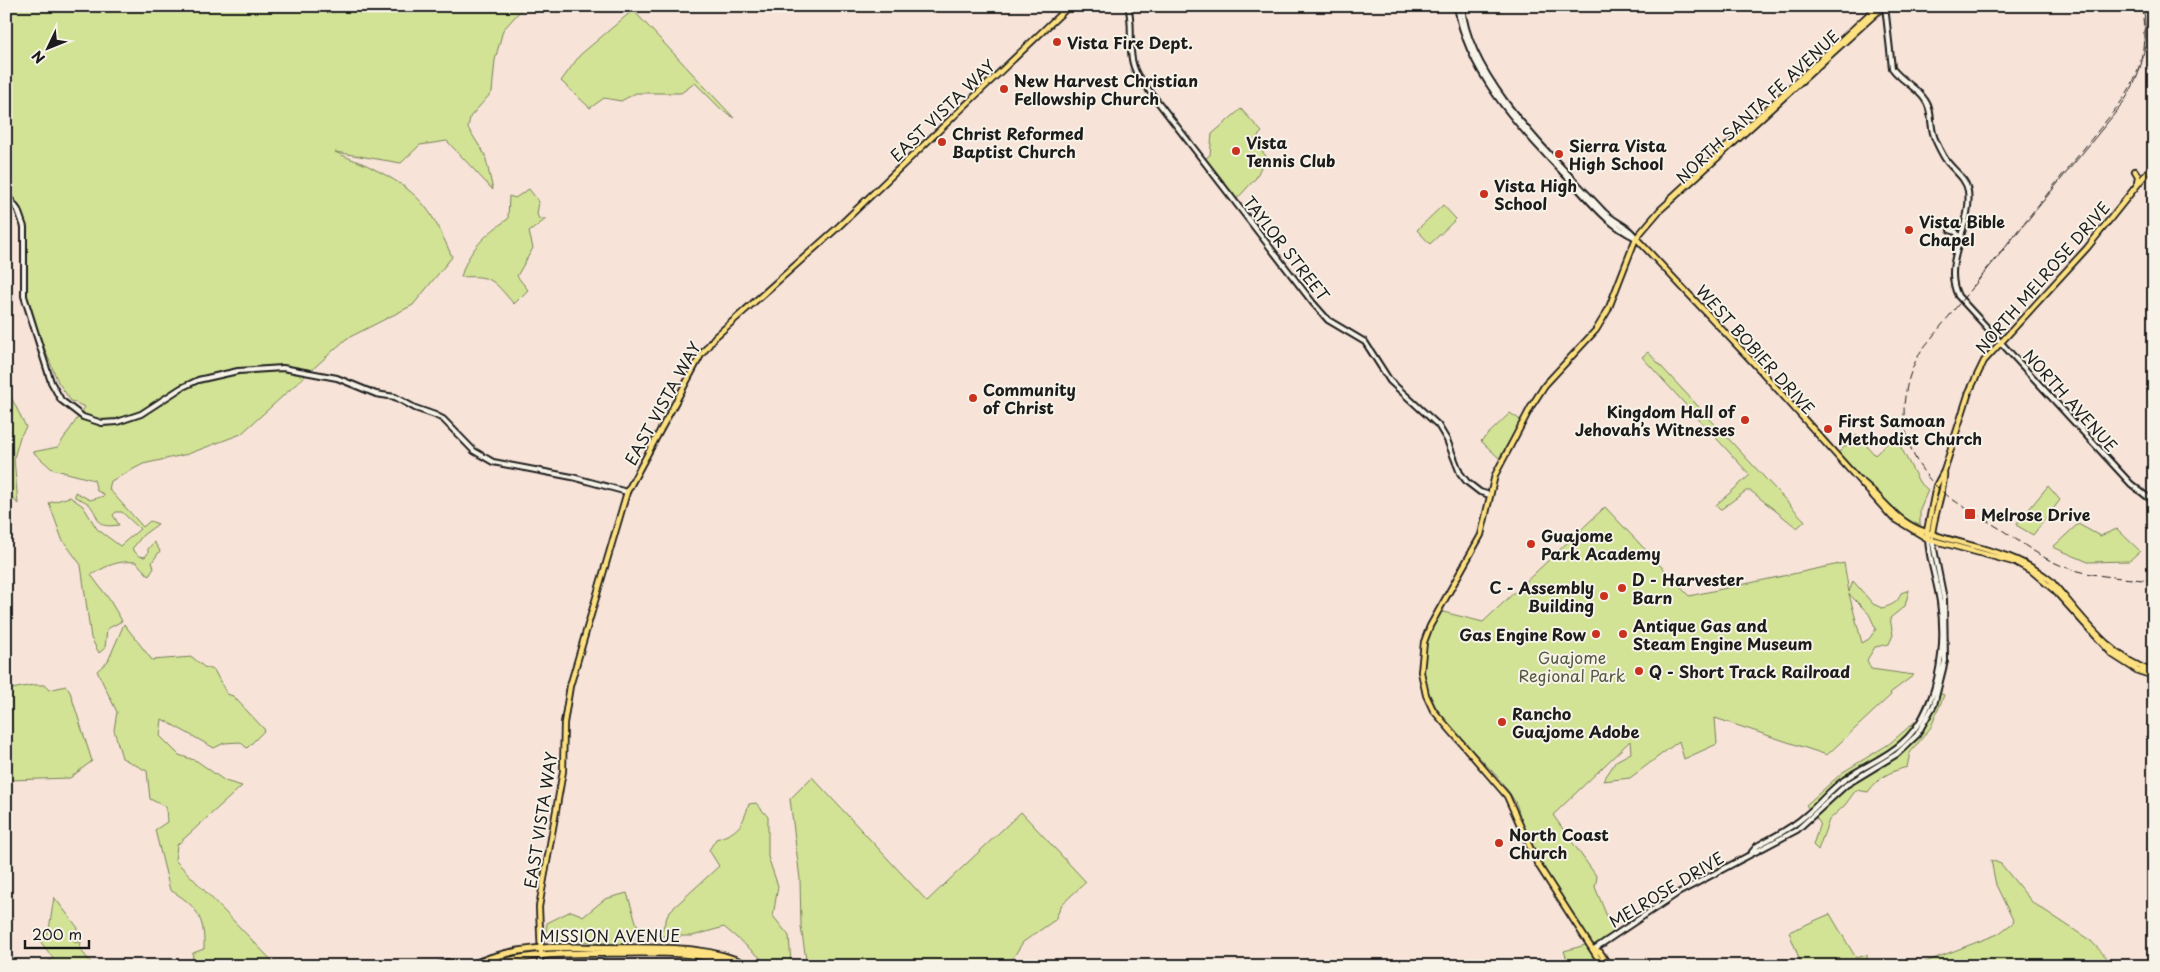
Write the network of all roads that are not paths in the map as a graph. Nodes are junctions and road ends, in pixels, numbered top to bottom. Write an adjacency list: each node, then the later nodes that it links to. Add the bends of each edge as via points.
1 (1069, 6): 19 (main road, EAST VISTA WAY, via 836,229 714,339 701,355)
2 (1128, 6): 20 (main road, TAYLOR STREET, via 1132,18 1130,53 1138,76 1313,303 1328,320 1365,342 1390,381 1438,425 1467,482)
3 (1457, 6): 15 (main road, via 1471,53 1506,109 1609,222)
4 (1462, 6): 15 (main road, via 1472,45 1506,104 1607,214)
5 (1878, 6): 8 (main road, NORTH SANTA FE AVENUE)
6 (1884, 6): 10 (main road, NORTH SANTA FE AVENUE); 16 (main road, NORTH AVENUE, via 1892,68 1926,101 1938,147 1967,186 1968,203)
7 (2154, 164): 11 (main road, NORTH MELROSE DRIVE)
8 (1703, 167): 10 (main road); 12 (main road, NORTH SANTA FE AVENUE)
9 (2134, 171): 11 (main road, via 2138,176)
10 (1698, 177): 12 (main road, NORTH SANTA FE AVENUE)
11 (2136, 187): 17 (main road, NORTH MELROSE DRIVE, via 2087,248)
12 (1684, 188): 15 (main road, NORTH SANTA FE AVENUE)
13 (6, 194): 19 (main road, via 18,210 24,227 24,296 51,382 62,400 83,417 102,423 117,422 141,414 198,380 238,371 283,368 337,378 435,414 474,451 493,462 572,477)
14 (1950, 230): 16 (main road, via 1956,232)
15 (1636, 238): 18 (main road, WEST BOBIER DRIVE); 20 (main road, NORTH SANTA FE AVENUE, via 1605,316 1537,394 1496,475)
16 (1960, 240): 17 (main road, NORTH AVENUE, via 1954,266 1954,285 1958,296)
17 (2001, 342): 21 (main road, NORTH AVENUE, via 2131,484); 22 (main road, NORTH MELROSE DRIVE, via 1984,361 1973,382 1944,471 1936,486)
18 (1857, 477): 22 (main road, via 1904,521); 23 (main road, via 1892,517)
19 (627, 492): 30 (main road, EAST VISTA WAY, via 568,693 563,772 539,907)
20 (1490, 495): 31 (main road, NORTH SANTA FE AVENUE, via 1481,535 1426,635 1421,680 1438,718 1508,796 1537,863)
21 (2154, 502)
22 (1929, 532): 23 (main road, MELROSE DRIVE); 25 (main road)
23 (1930, 539): 24 (main road); 31 (main road, MELROSE DRIVE, via 1944,599 1946,637 1941,684 1927,721 1905,748 1846,785 1796,830 1678,893)
24 (1975, 551): 25 (main road); 26 (main road, via 2017,563 2033,572 2055,591)
25 (1996, 552): 27 (main road, via 2027,563 2050,580 2100,636)
26 (2112, 654): 27 (main road); 29 (main road, via 2138,671)
27 (2128, 661): 28 (main road)
28 (2154, 672)
29 (2154, 676)
30 (540, 947): 32 (main road, EAST VISTA WAY); 33 (highway, MISSION AVENUE, via 506,953); 39 (highway, MISSION AVENUE, via 691,950 726,956)
31 (1594, 949): 40 (main road, NORTH SANTA FE AVENUE); 41 (main road, NORTH SANTA FE AVENUE, via 1600,952)
32 (541, 955): 36 (highway, MISSION AVENUE); 37 (main road); 38 (highway, MISSION AVENUE, via 684,953)
33 (472, 965)
34 (438, 966): 35 (main road, via 447,962)
35 (460, 966)
36 (492, 966)
37 (539, 966)
38 (739, 966)
39 (750, 966)
40 (1603, 966)
41 (1609, 966)

